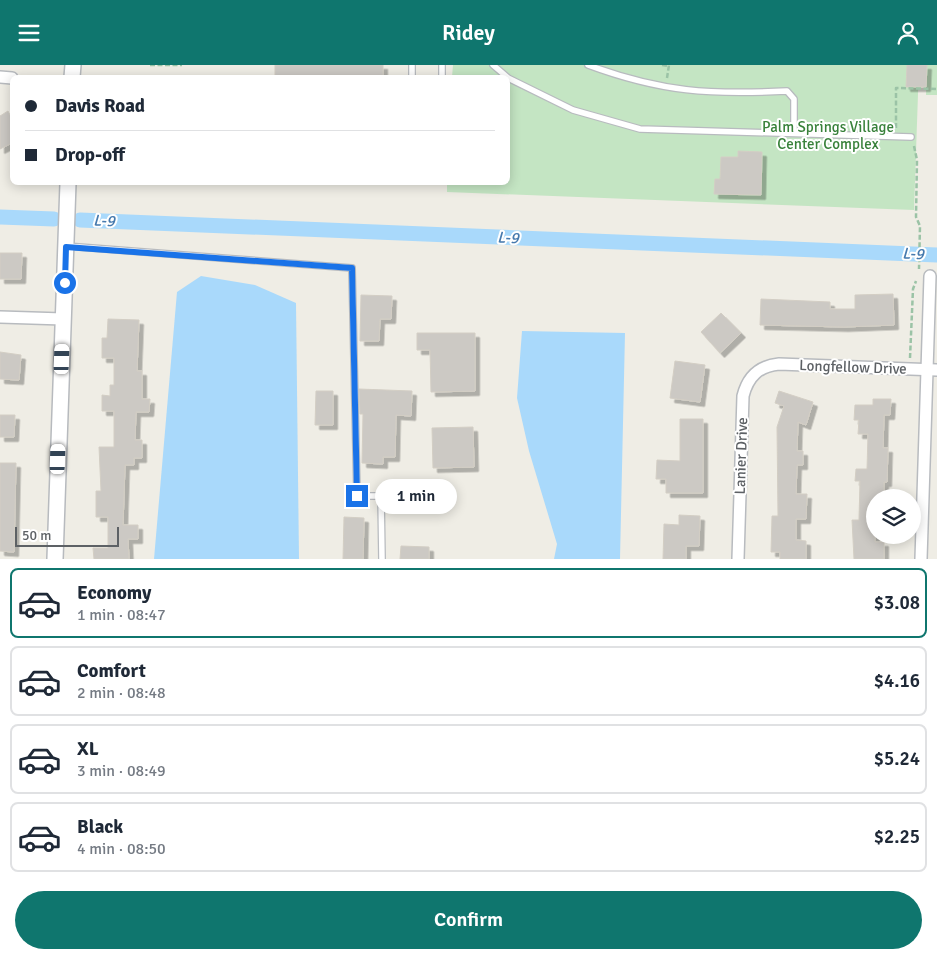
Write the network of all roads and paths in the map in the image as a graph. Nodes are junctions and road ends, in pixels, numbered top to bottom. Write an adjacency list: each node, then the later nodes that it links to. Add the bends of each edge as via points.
1 (150, 65): 2 (path)
2 (182, 65)
3 (493, 65): 7 (lane)
4 (588, 65): 10 (lane, via 629,80 665,88 704,93 787,91 794,99)
5 (662, 65): 6 (path)
6 (669, 66)
7 (504, 75)
8 (510, 79): 10 (lane, via 574,110 640,129)
9 (937, 89): 11 (path, via 896,89)
10 (794, 132): 11 (lane)
11 (896, 137): 12 (lane)
12 (911, 137): 19 (path, via 917,160 916,217 920,232 919,275 913,289)
13 (68, 185): 14 (street)
14 (66, 247): 17 (street); 22 (lane, via 352,268 357,496 381,496)
15 (930, 276): 20 (street)
16 (0, 317): 17 (street)
17 (63, 319): 21 (street)
18 (768, 365): 19 (street, Longfellow Drive); 23 (street, Lanier Drive, via 751,376 743,396)
19 (910, 369): 20 (street, Longfellow Drive)
20 (932, 370): 24 (street)
21 (55, 559)
22 (382, 559)
23 (738, 559)
24 (921, 559)

